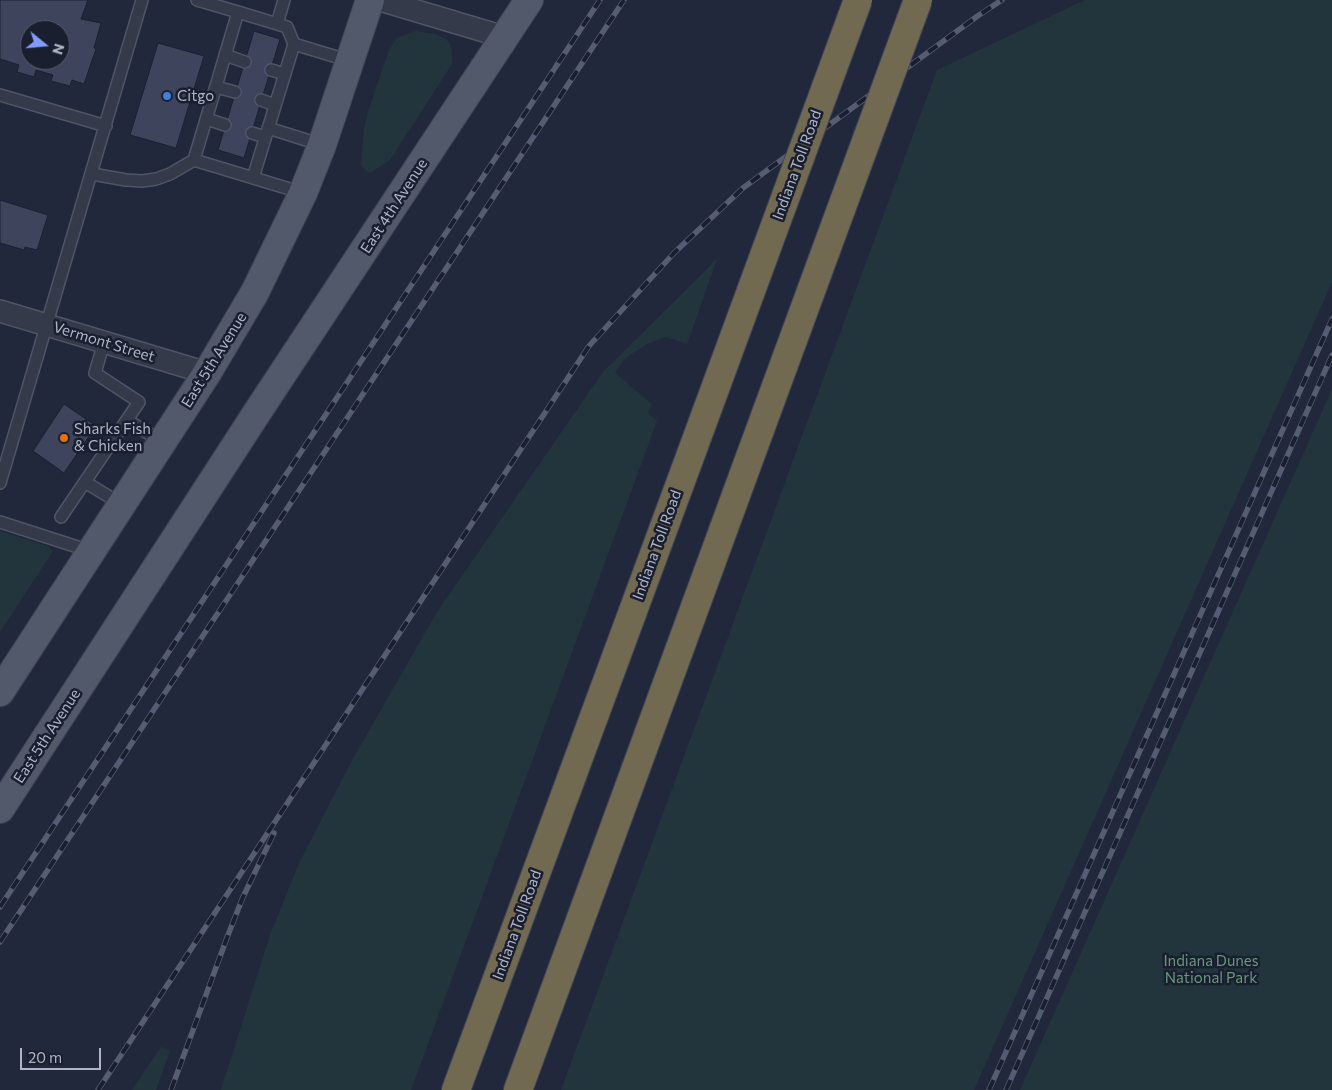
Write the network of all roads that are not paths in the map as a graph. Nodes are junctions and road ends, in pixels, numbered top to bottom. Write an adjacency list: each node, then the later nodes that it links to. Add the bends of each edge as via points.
1 (142, 0): 25 (lane)
2 (197, 0): 9 (lane)
3 (284, 0): 10 (lane)
4 (370, 0): 14 (main road, East 5th Avenue)
5 (380, 0): 11 (street)
6 (529, 0): 11 (main road, East 4th Avenue)
7 (858, 0): 48 (highway, Indiana Toll Road, bridge)
8 (918, 0): 49 (highway, bridge)
9 (238, 12): 10 (lane); 13 (lane)
10 (277, 24): 12 (lane, via 287,27)
11 (504, 38): 37 (main road, East 4th Avenue)
12 (294, 44): 14 (lane); 17 (lane)
13 (225, 55): 15 (lane); 18 (lane)
14 (350, 61): 28 (main road, East 5th Avenue)
15 (245, 62)
16 (271, 70): 17 (lane)
17 (285, 74): 22 (lane)
18 (216, 87): 19 (lane); 23 (lane)
19 (235, 92)
20 (0, 95): 25 (lane)
21 (261, 100): 22 (lane)
22 (275, 105): 27 (lane)
23 (206, 119): 24 (lane); 29 (lane)
24 (225, 125)
25 (106, 126): 30 (lane)
26 (252, 133): 27 (lane)
27 (267, 133): 28 (lane); 31 (lane)
28 (322, 145): 32 (main road, East 5th Avenue)
29 (194, 160): 30 (lane, via 170,174 149,180); 31 (lane)
30 (92, 174): 34 (lane)
31 (253, 178): 32 (lane)
32 (303, 193): 36 (main road, East 5th Avenue, via 255,292)
33 (0, 311): 34 (street, Vermont Street)
34 (48, 325): 35 (street, Vermont Street); 41 (lane)
35 (104, 342): 36 (street, Vermont Street); 38 (lane, via 95,373 139,402)
36 (207, 373): 39 (main road, East 5th Avenue)
37 (258, 411): 47 (main road, East 5th Avenue)
38 (127, 420): 39 (lane); 40 (lane)
39 (162, 442): 42 (main road, East 5th Avenue)
40 (85, 482): 42 (lane); 43 (lane)
41 (0, 483)
42 (121, 504): 45 (main road, East 5th Avenue)
43 (62, 517)
44 (0, 522): 45 (lane)
45 (90, 551): 46 (main road, East 5th Avenue)
46 (0, 692)
47 (0, 809)
48 (456, 1090)
49 (518, 1090)

